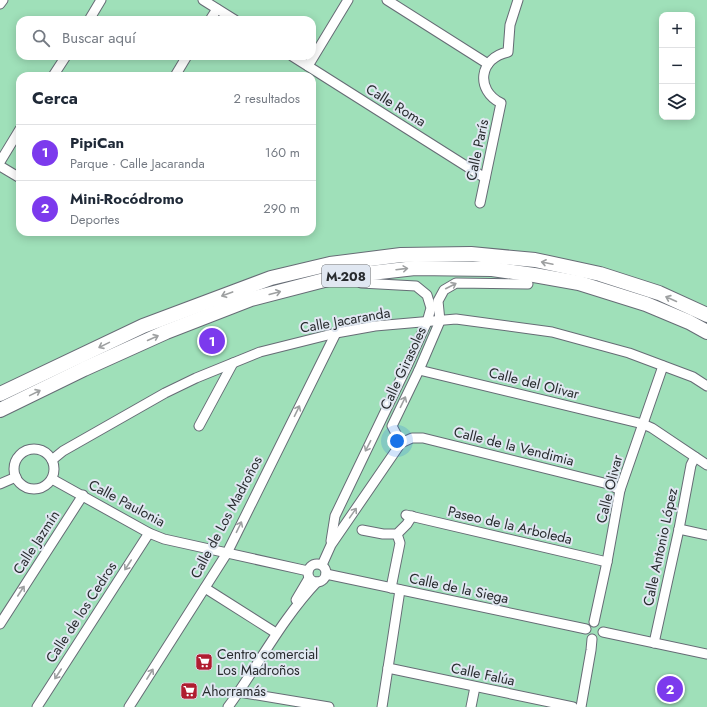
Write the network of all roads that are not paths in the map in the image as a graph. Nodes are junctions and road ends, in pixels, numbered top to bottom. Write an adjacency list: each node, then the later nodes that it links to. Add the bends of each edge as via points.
1 (3, 0): 7 (street)
2 (101, 0): 9 (street)
3 (203, 0): 8 (street)
4 (348, 0): 12 (street)
5 (387, 0): 17 (street)
6 (518, 0): 17 (street, via 510,25 508,52 494,57)
7 (0, 4)
8 (217, 8): 10 (street); 11 (street)
9 (91, 16)
10 (212, 16)
11 (229, 16)
12 (316, 53)
13 (63, 60): 19 (street)
14 (185, 60): 20 (street)
15 (298, 60): 18 (street, Calle Roma)
16 (312, 60): 18 (street)
17 (488, 64): 25 (street, Calle París, via 484,75 485,87 491,96 501,103)
18 (308, 66): 25 (street, Calle Roma)
19 (56, 72)
20 (177, 72)
21 (16, 136): 22 (street)
22 (0, 162)
23 (0, 166): 24 (street)
24 (16, 176)
25 (485, 178): 26 (street, Calle París)
26 (480, 203)
27 (361, 284): 31 (street, Calle Girasoles, via 416,286 427,295 430,308)
28 (528, 284): 30 (street, Calle Girasoles, one-way to 28, via 438,301 444,290 456,283)
29 (707, 315): 38 (main road, M-208, one-way to 38, via 659,294 600,274 534,260 471,254 401,254 330,264 271,278 143,326)
30 (440, 321): 31 (street, Calle Jacaranda); 35 (street, Calle Jacaranda, via 456,319 552,332 628,352); 36 (street, Calle Girasoles)
31 (427, 322): 33 (street, Calle Jacaranda, via 375,326); 40 (street, Calle Girasoles)
32 (707, 332): 39 (main road, M-208, one-way to 32, via 166,332 251,299 336,277 415,268 492,269 579,284 646,304)
33 (336, 333): 34 (street, Calle Jacaranda, via 260,352); 59 (street, Calle de Los Madroños, one-way to 33)
34 (233, 363): 42 (street); 46 (street, Calle Jacaranda, via 165,393 63,451)
35 (663, 366): 37 (street, Calle Jacaranda); 41 (street, Calle Olivar)
36 (419, 370): 41 (street, Calle del Olivar); 43 (street, Calle Girasoles, one-way to 36)
37 (707, 386)
38 (0, 394)
39 (0, 410)
40 (381, 421): 43 (street); 58 (street, Calle Girasoles, one-way to 58, via 335,516)
41 (643, 424): 45 (street, Calle del Olivar); 51 (street, Calle Olivar)
42 (199, 426)
43 (392, 426): 44 (street, Calle Girasoles)
44 (401, 443): 51 (street, Calle de la Vendimia, via 412,438 424,438 608,484); 58 (street, Calle Girasoles, one-way to 44)
45 (695, 457): 47 (street, Calle del Olivar); 54 (street, Calle Antonio López, via 691,465)
46 (52, 460): 48 (street, via 43,451 25,451 14,465); 49 (street)
47 (707, 465)
48 (16, 477): 49 (street, via 30,489 43,487); 50 (street)
49 (52, 478): 52 (street, Calle Paulonia)
50 (0, 484)
51 (620, 490): 60 (street, Calle Olivar)
52 (83, 495): 55 (street, Calle Paulonia); 68 (street, Calle Jazmín, one-way to 52)
53 (362, 530): 56 (street)
54 (679, 530): 57 (street); 73 (street, Calle Antonio López)
55 (150, 532): 59 (street, Calle Paulonia, via 164,539); 78 (street, Calle de los Cedros, one-way to 78)
56 (397, 534): 60 (street, Paseo de la Arboleda, via 407,524 409,515); 65 (street, via 400,543)
57 (707, 535)
58 (331, 545): 61 (street, Calle Girasoles)
59 (227, 553): 63 (street, Calle Paulonia); 64 (street, Calle de Los Madroños)
60 (607, 562): 67 (street, Calle Olivar)
61 (322, 565): 62 (street); 63 (street, via 310,566)
62 (326, 574): 63 (street, via 324,579); 65 (street, Calle de la Siega)
63 (311, 577): 71 (street)
64 (205, 588): 71 (street); 79 (street, Calle de Los Madroños, one-way to 64)
65 (391, 588): 66 (street, Calle de la Siega)
66 (400, 590): 69 (street, Calle de la Siega); 75 (street)
67 (594, 622): 69 (street, via 587,625); 70 (street, via 600,624)
68 (0, 624)
69 (586, 629): 72 (street, via 587,635)
70 (603, 632): 72 (street, via 599,638); 73 (street)
71 (276, 633): 77 (street)
72 (592, 639): 86 (street)
73 (654, 643): 74 (street)
74 (707, 654)
75 (388, 668): 76 (street, Calle Falúa); 83 (street)
76 (475, 687): 84 (street); 85 (street, Calle Falúa)
77 (238, 693): 80 (street); 81 (street); 82 (street)
78 (37, 707)
79 (129, 707)
80 (228, 707)
81 (232, 707)
82 (329, 707)
83 (382, 707)
84 (472, 707)
85 (573, 707)
86 (581, 707)

